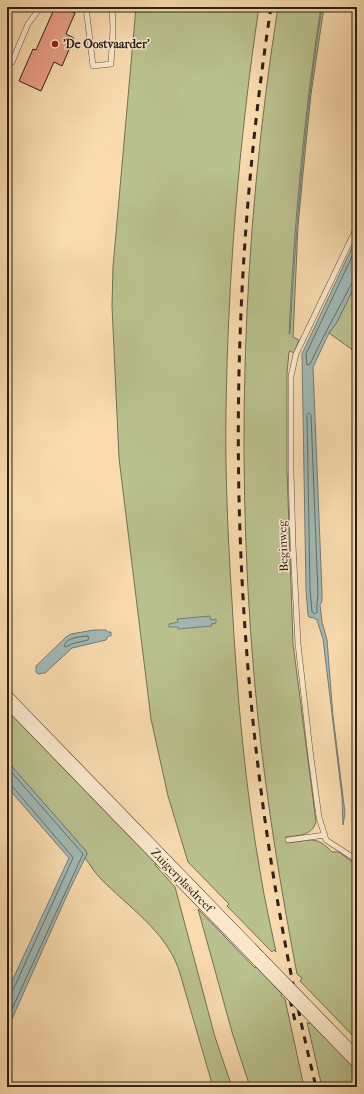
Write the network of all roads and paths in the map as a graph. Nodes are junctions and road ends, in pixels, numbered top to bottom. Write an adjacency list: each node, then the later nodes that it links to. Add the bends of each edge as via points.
1 (41, 7): 4 (lane, via 28,24)
2 (86, 7): 3 (lane, via 93,66 111,64)
3 (112, 7)
4 (12, 62)
5 (357, 227): 7 (lane, Beginweg, via 296,354 291,376 291,472 298,644 315,790)
6 (7, 699): 10 (main road, Zuigerplasdreef, bridge)
7 (325, 835): 8 (lane); 9 (lane, Beginweg, via 326,840)
8 (288, 840)
9 (357, 860)
10 (357, 1060)

